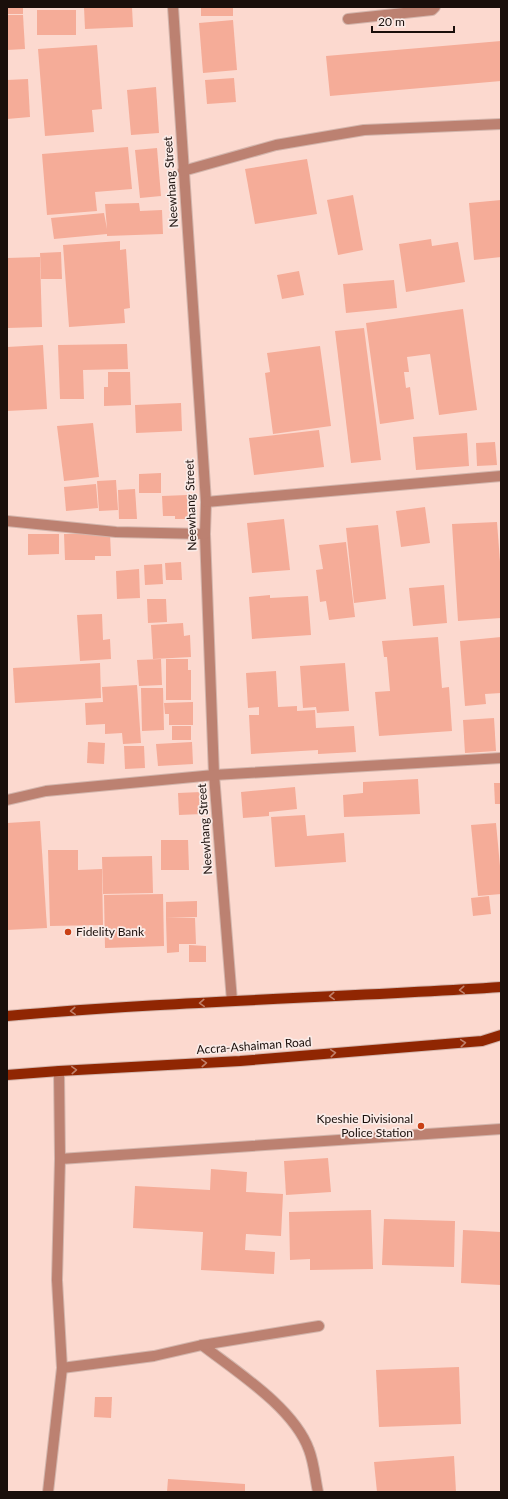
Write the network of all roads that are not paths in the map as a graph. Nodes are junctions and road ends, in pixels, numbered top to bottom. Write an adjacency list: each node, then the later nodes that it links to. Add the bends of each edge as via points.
1 (173, 7): 5 (street, Neewhang Street)
2 (435, 7): 3 (street, via 432,10)
3 (348, 19)
4 (501, 124): 5 (street, via 364,130 276,145)
5 (183, 171): 7 (street, Neewhang Street)
6 (501, 476): 7 (street)
7 (206, 502): 9 (street, Neewhang Street)
8 (7, 521): 9 (street, via 116,532)
9 (205, 534): 11 (street, Neewhang Street)
10 (501, 758): 11 (street)
11 (214, 775): 12 (street, via 46,791); 14 (street, Neewhang Street)
12 (7, 800)
13 (501, 987): 14 (main road, one-way to 14)
14 (232, 1001): 15 (main road, one-way to 15)
15 (7, 1016)
16 (501, 1035): 17 (main road, Accra-Ashaiman Road, one-way to 16, via 240,1061 482,1041)
17 (59, 1070): 18 (main road, Accra-Ashaiman Road); 20 (street)
18 (7, 1075)
19 (501, 1129): 20 (street)
20 (60, 1159): 23 (street, via 57,1280)
21 (319, 1326): 22 (street)
22 (202, 1345): 23 (street, via 154,1356); 25 (street, via 276,1403 295,1424 309,1450)
23 (62, 1368): 24 (street)
24 (48, 1492)
25 (318, 1492)

